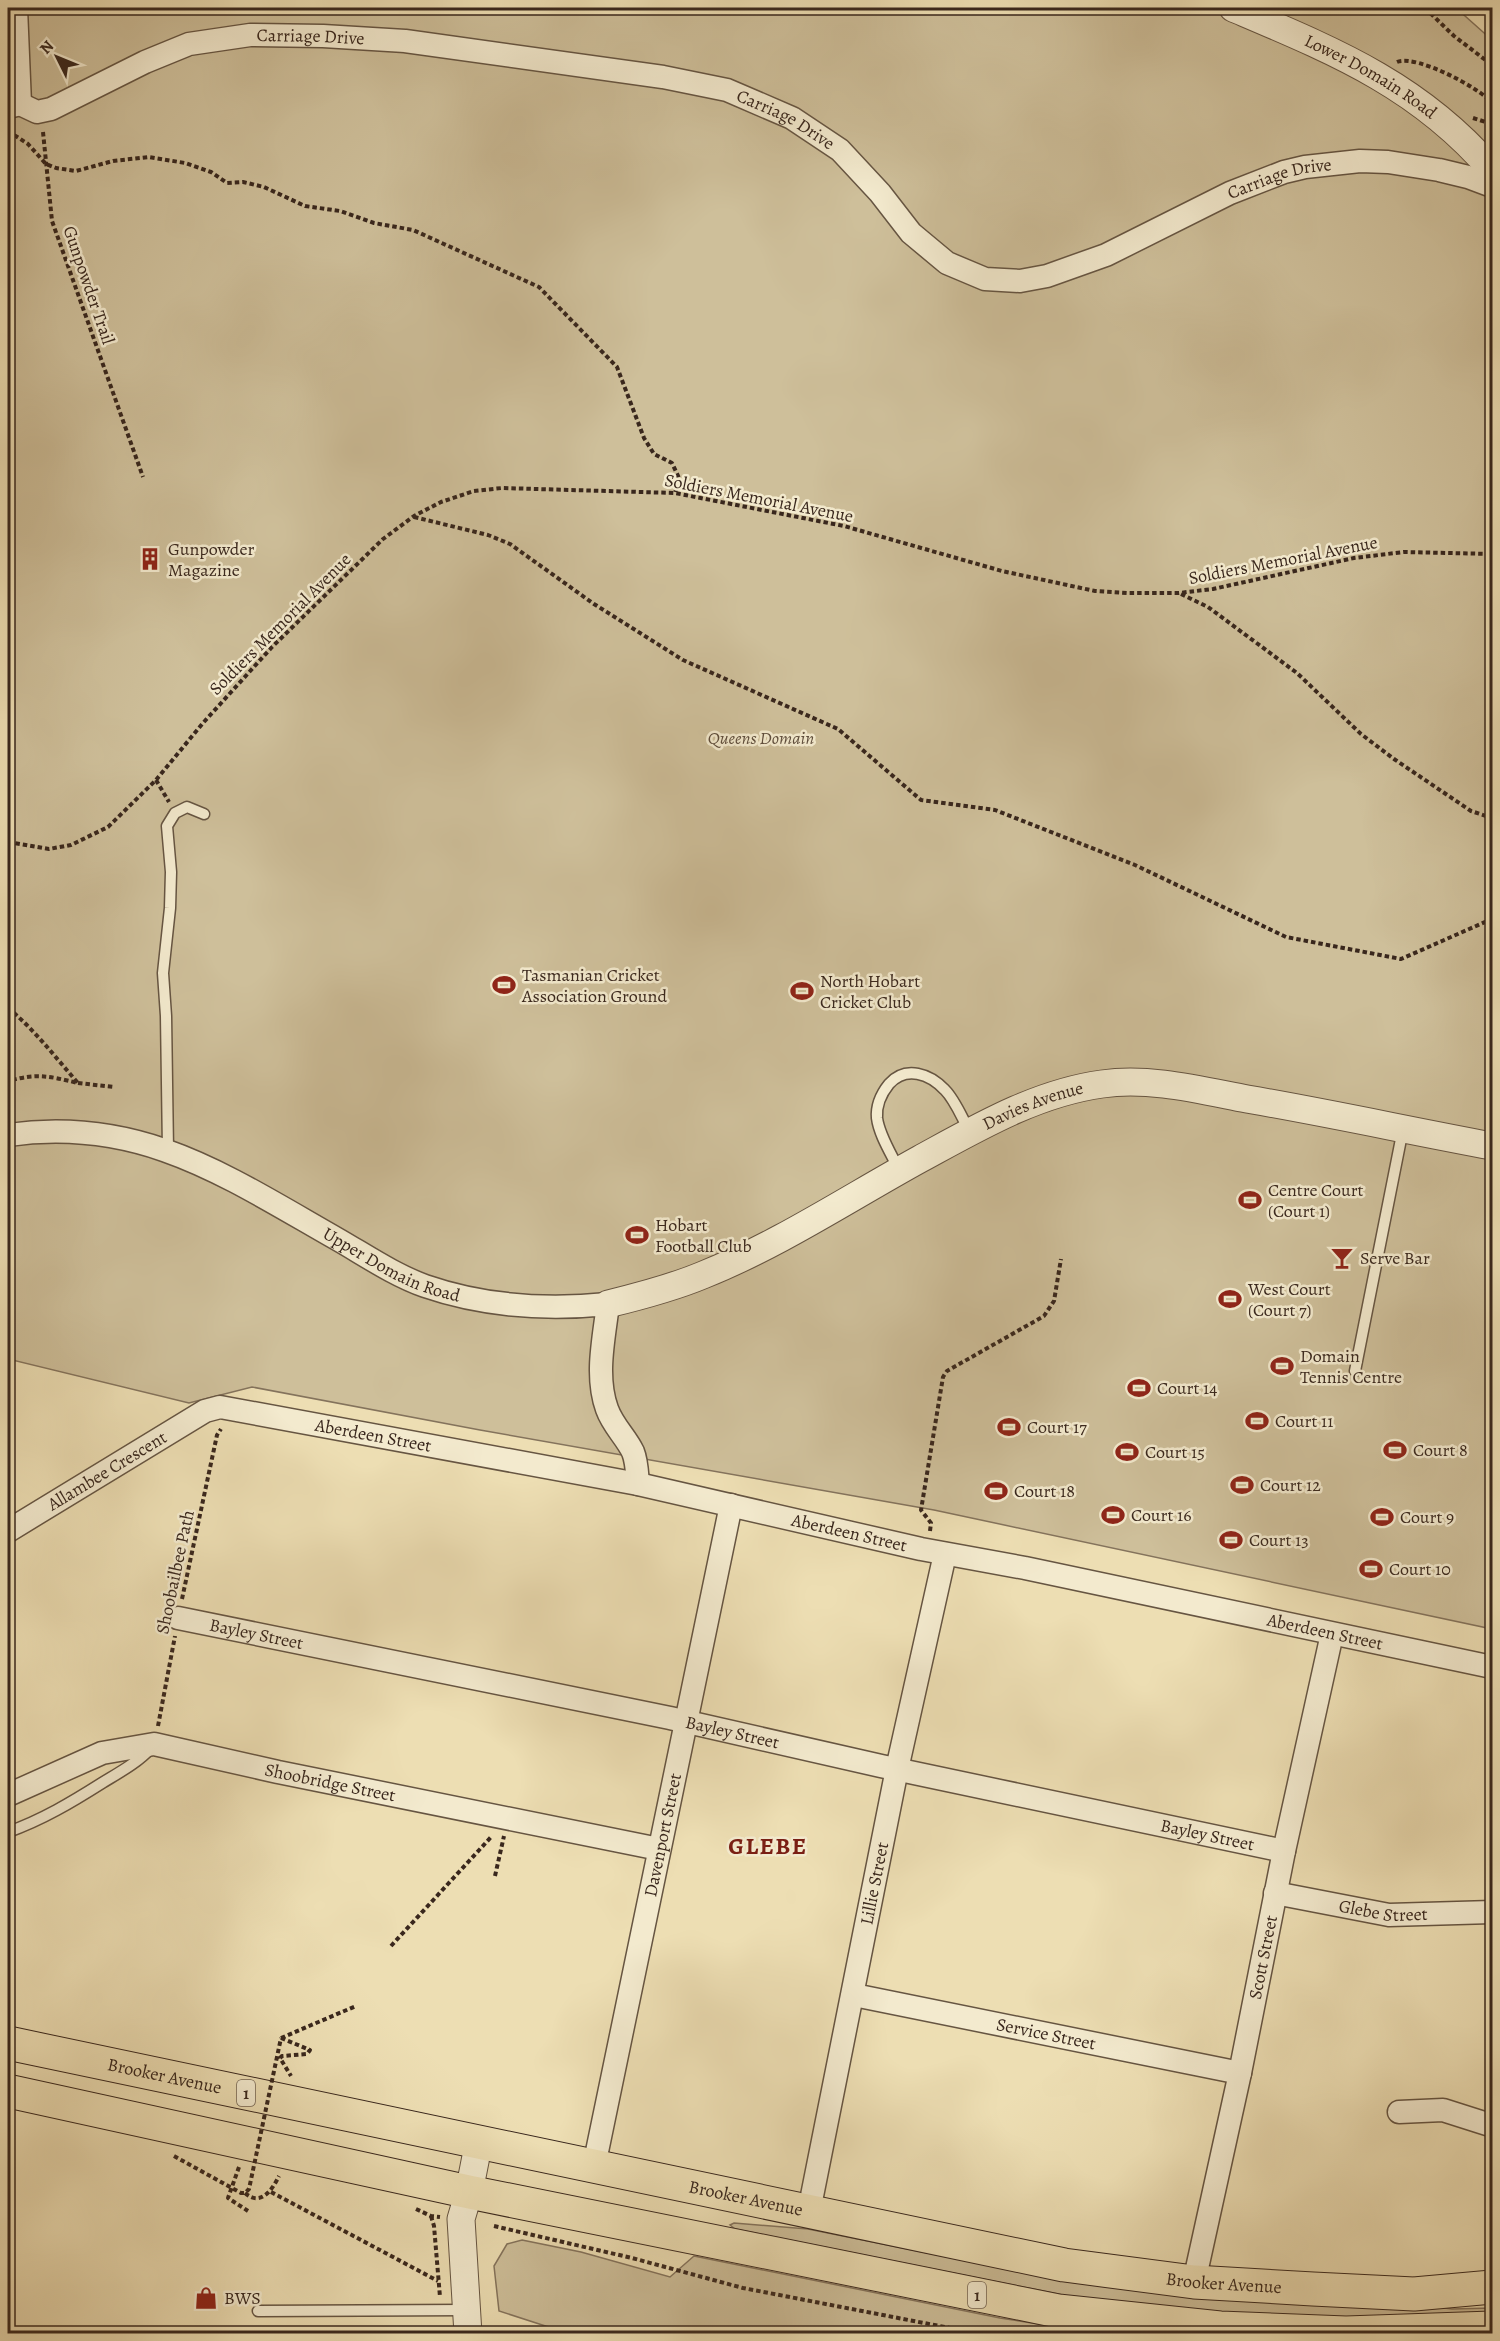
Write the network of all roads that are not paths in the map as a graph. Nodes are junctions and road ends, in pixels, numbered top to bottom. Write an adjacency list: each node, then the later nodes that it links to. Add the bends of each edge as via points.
1 (16, 8): 3 (street)
2 (1233, 8): 4 (street, Lower Domain Road, via 1373,72 1427,107)
3 (14, 105): 5 (street, Carriage Drive, via 37,112 51,109 189,44 250,35 405,41 663,77 727,90 792,118 840,150 880,192 911,233 948,263 985,279 1020,281 1047,276 1106,255 1230,193 1305,167 1388,162 1439,170)
4 (1492, 170)
5 (1492, 186)
6 (204, 814): 11 (lane, via 188,807 175,813 167,826 171,872 163,973)
7 (1403, 1129): 8 (street, Davies Avenue, via 1211,1092 1132,1082 1078,1088); 10 (street, Davies Avenue); 14 (lane)
8 (970, 1131): 12 (street, Davies Avenue); 12 (lane, via 947,1092 931,1079 914,1072 899,1074 888,1085 877,1107 878,1122)
9 (8, 1135): 11 (street, Upper Domain Road, via 84,1132)
10 (1492, 1146)
11 (168, 1150): 13 (street, Upper Domain Road, via 240,1184 424,1285 524,1306)
12 (899, 1170): 13 (street, Davies Avenue, via 705,1275)
13 (608, 1304): 16 (street, via 601,1381 614,1425 633,1452)
14 (1355, 1371)
15 (205, 1411): 16 (street, Aberdeen Street, via 234,1409); 18 (street, Allambee Crescent)
16 (638, 1484): 17 (street, Aberdeen Street)
17 (731, 1504): 19 (street, Aberdeen Street); 23 (street, Davenport Street)
18 (8, 1532)
19 (945, 1554): 21 (street, Aberdeen Street); 25 (street, Lillie Street)
20 (178, 1618): 23 (street, Bayley Street)
21 (1332, 1634): 22 (street, Aberdeen Street); 29 (street, Scott Street)
22 (1492, 1667)
23 (686, 1721): 25 (street, Bayley Street); 28 (street, Davenport Street)
24 (154, 1744): 26 (street, Shoobridge Street, via 102,1753); 27 (lane, via 140,1760 66,1806); 28 (street, Shoobridge Street)
25 (897, 1769): 29 (street, Bayley Street); 32 (street, Lillie Street)
26 (8, 1796)
27 (8, 1832)
28 (659, 1849): 39 (street, Davenport Street)
29 (1284, 1851): 30 (street, Scott Street)
30 (1275, 1893): 31 (street, Glebe Street, via 1389,1916); 34 (street, Scott Street)
31 (1492, 1912)
32 (854, 1995): 34 (street, Service Street); 41 (street, Lillie Street)
33 (8, 2043): 38 (highway, Brooker Avenue / 1)
34 (1240, 2073): 42 (street, Scott Street)
35 (8, 2091): 40 (highway, 1)
36 (1399, 2112): 37 (street, via 1443,2110)
37 (1492, 2124)
38 (479, 2141): 39 (highway, Brooker Avenue / 1); 40 (street)
39 (594, 2166): 41 (highway, Brooker Avenue / 1)
40 (465, 2206): 45 (street); 47 (highway, 1, via 1058,2311 1220,2328)
41 (809, 2211): 42 (highway, Brooker Avenue / 1, via 1064,2265)
42 (1194, 2282): 43 (highway, Brooker Avenue / 1, via 1414,2294)
43 (1490, 2288)
44 (258, 2311): 45 (lane)
45 (467, 2322)
46 (1492, 2328): 47 (highway, 1)
47 (1346, 2333): 48 (highway)
48 (1351, 2334)

